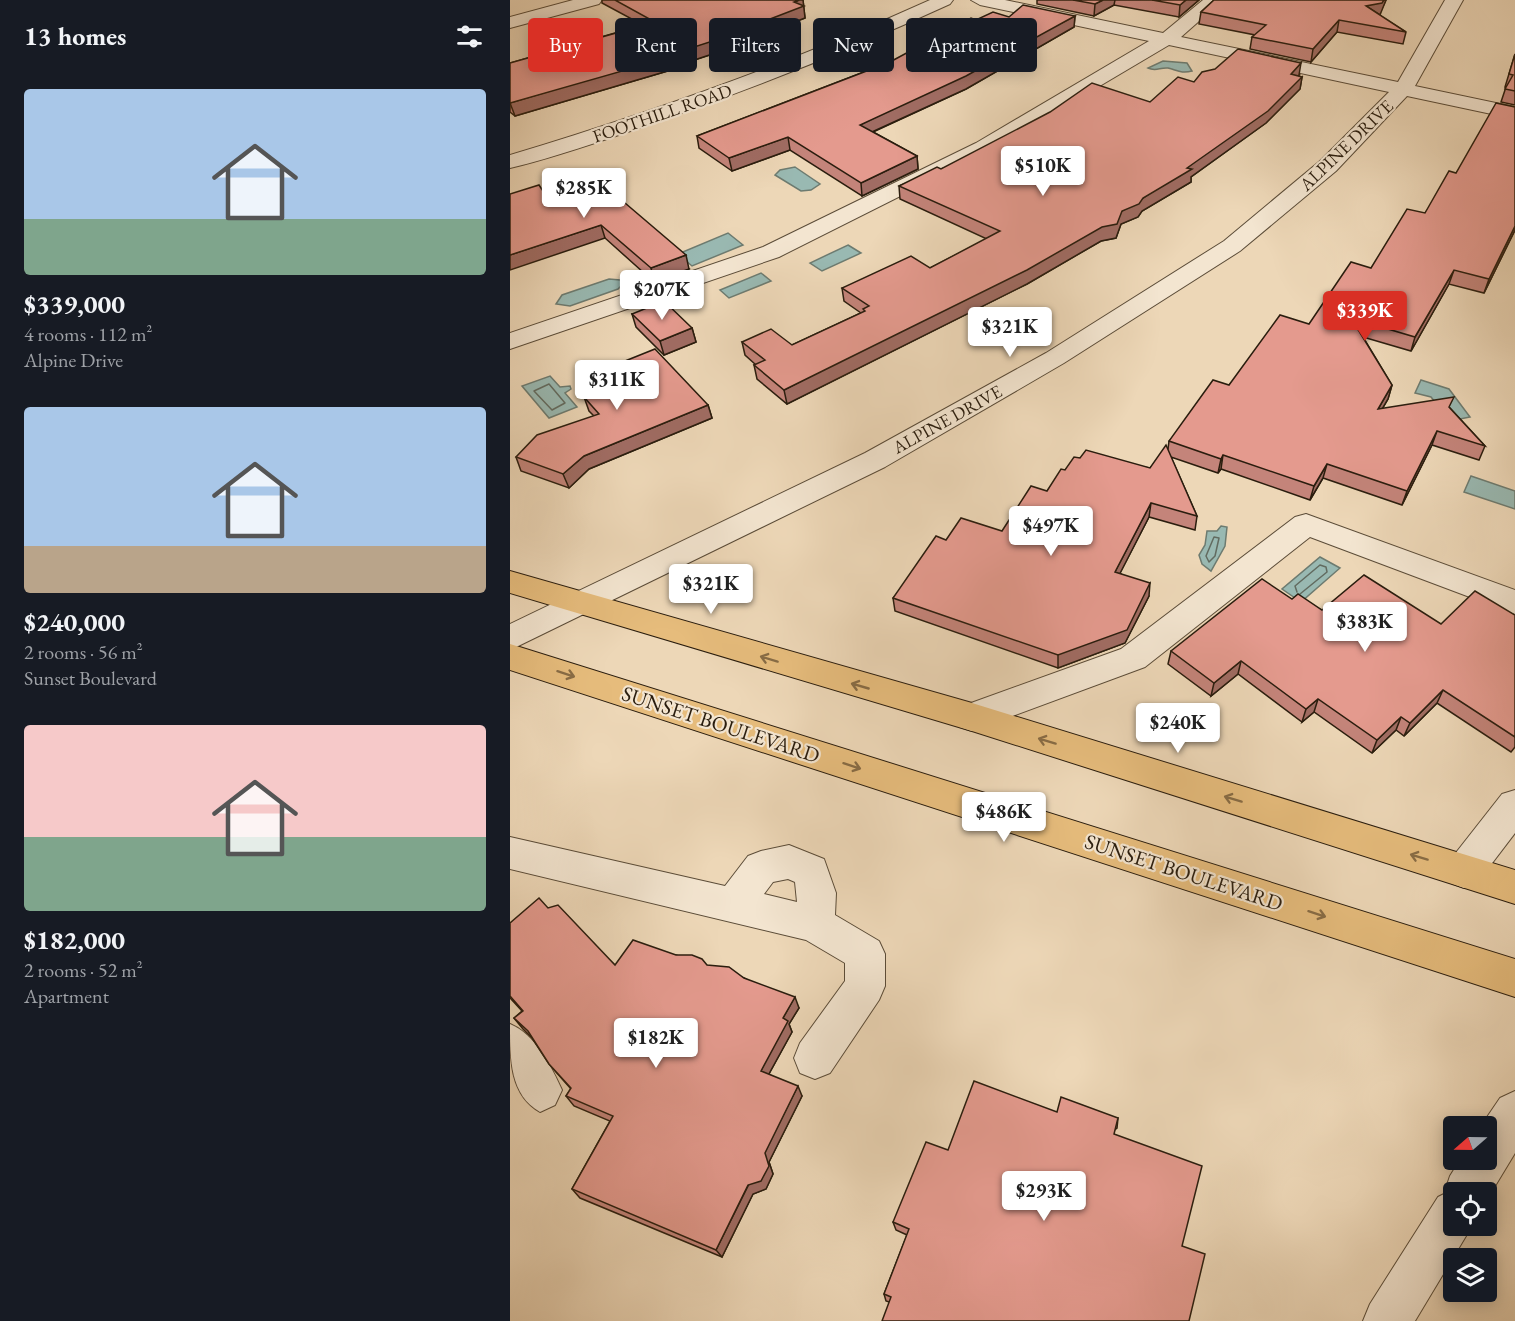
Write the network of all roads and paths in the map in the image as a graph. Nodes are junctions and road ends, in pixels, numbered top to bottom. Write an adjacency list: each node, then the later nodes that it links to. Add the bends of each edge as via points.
1 (593, 0): 6 (street)
2 (944, 0): 10 (street, FOOTHILL ROAD, via 771,75)
3 (980, 0): 7 (street)
4 (1214, 0): 7 (street)
5 (1454, 0): 8 (street, ALPINE DRIVE)
6 (510, 23)
7 (1168, 38): 8 (street); 11 (street, via 983,147 771,252)
8 (1404, 88): 9 (street); 14 (street, ALPINE DRIVE, via 1328,166 1232,246 1055,358 875,460)
9 (1515, 112)
10 (510, 162)
11 (510, 341)
12 (510, 582): 14 (main road)
13 (1515, 602): 17 (street, via 1306,524 1133,658)
14 (584, 603): 15 (street, ALPINE DRIVE); 17 (main road, one-way to 14)
15 (510, 638)
16 (510, 657): 24 (main road, SUNSET BOULEVARD, one-way to 24)
17 (972, 717): 20 (main road, one-way to 17)
18 (1515, 805): 20 (street)
19 (510, 853): 22 (street)
20 (1464, 872): 21 (main road)
21 (1515, 887)
22 (732, 906): 23 (street); 23 (street, via 761,868 789,862 811,871 817,893)
23 (815, 924): 26 (street, via 865,954 865,986)
24 (1515, 978)
25 (510, 1045): 27 (street)
26 (815, 1058)
27 (540, 1090)
28 (1515, 1113): 29 (street)
29 (1497, 1142)
30 (1443, 1231): 31 (street)
31 (1387, 1321)

